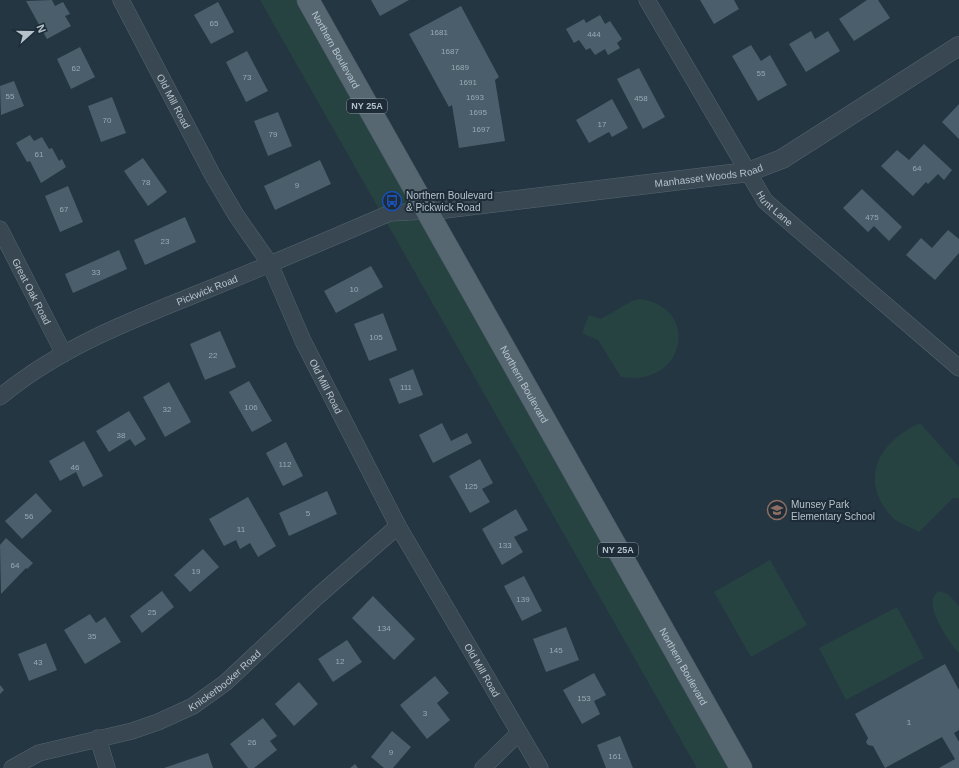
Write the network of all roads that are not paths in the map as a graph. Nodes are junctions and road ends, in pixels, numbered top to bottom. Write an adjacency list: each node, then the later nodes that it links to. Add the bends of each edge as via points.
1 (121, 0): 8 (street, Old Mill Road, via 212,174)
2 (308, 0): 6 (main road, Northern Boulevard / NY 25A)
3 (648, 0): 5 (street, Hunt Lane)
4 (959, 46): 5 (street, Manhasset Woods Road, via 782,159)
5 (748, 172): 6 (street, Manhasset Woods Road); 10 (street, Hunt Lane, via 769,206)
6 (425, 211): 8 (street, Pickwick Road, via 390,213); 19 (main road, Northern Boulevard / NY 25A)
7 (0, 229): 9 (street, Great Oak Road)
8 (270, 264): 9 (street, Pickwick Road, via 127,322); 12 (street, Old Mill Road, via 303,341)
9 (64, 354): 11 (street, Pickwick Road, via 38,369)
10 (959, 368)
11 (0, 397)
12 (398, 526): 13 (street, Old Mill Road); 14 (street, Knickerbocker Road, via 219,688 193,706 158,722)
13 (519, 732): 17 (street); 18 (street, Old Mill Road)
14 (98, 738): 15 (street, Knickerbocker Road, via 39,753); 16 (street)
15 (12, 768)
16 (107, 768)
17 (483, 768)
18 (540, 768)
19 (741, 768)

